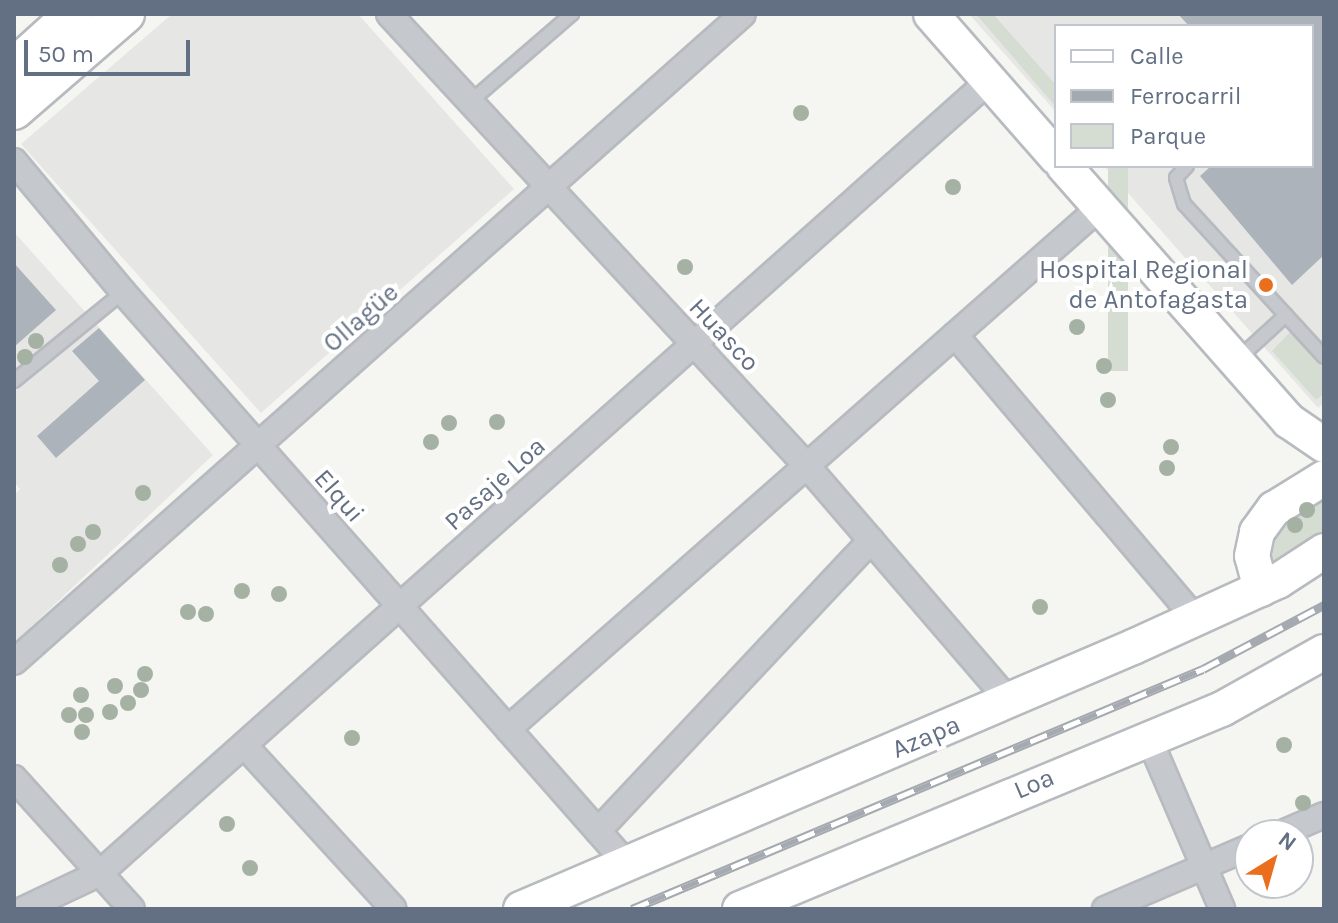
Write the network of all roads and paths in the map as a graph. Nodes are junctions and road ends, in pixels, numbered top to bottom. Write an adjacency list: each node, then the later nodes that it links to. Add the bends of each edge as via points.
1 (74, 14): 7 (main road)
2 (125, 14): 10 (main road)
3 (389, 14): 9 (street, Huasco)
4 (572, 14): 9 (lane)
5 (743, 14): 15 (street, Ollagüe)
6 (931, 14): 8 (street)
7 (14, 68)
8 (990, 80): 11 (street); 20 (street, Pasaje Loa)
9 (470, 102): 15 (street, Huasco)
10 (14, 110)
11 (1054, 155)
12 (14, 161): 17 (street, Elqui)
13 (1066, 168): 16 (street)
14 (1185, 168): 18 (lane, via 1176,178 1184,204)
15 (550, 188): 20 (street, Huasco); 25 (street, Ollagüe)
16 (1099, 208): 19 (street); 22 (street)
17 (123, 292): 23 (lane); 25 (street, Elqui)
18 (1286, 315): 21 (lane); 22 (lane)
19 (955, 335): 26 (street); 32 (street)
20 (694, 343): 26 (street, Huasco); 31 (street, Pasaje Loa)
21 (1324, 357)
22 (1236, 361): 24 (street, via 1289,421)
23 (14, 381)
24 (1324, 445)
25 (258, 446): 31 (street, Elqui); 34 (street, Ollagüe)
26 (807, 466): 28 (street, Huasco); 36 (street)
27 (1324, 478): 30 (street, via 1274,509 1257,532 1252,556)
28 (871, 540): 35 (street, Huasco); 40 (street)
29 (1324, 551): 30 (street, Azapa)
30 (1261, 589): 32 (street, Azapa)
31 (400, 607): 36 (street, Elqui); 38 (street, Pasaje Loa)
32 (1195, 618): 35 (street, Azapa)
33 (1324, 652): 37 (street, Loa, via 1222,709)
34 (14, 662)
35 (1009, 701): 42 (street, Azapa)
36 (508, 729): 40 (street, Elqui)
37 (1148, 736): 43 (street); 45 (street, Loa)
38 (244, 745): 44 (street, Pasaje Loa); 48 (street)
39 (14, 778): 44 (street)
40 (598, 831): 42 (street, Elqui)
41 (1234, 854): 43 (street)
42 (627, 864): 49 (street, Azapa)
43 (1204, 867): 51 (street); 52 (street)
44 (100, 873): 46 (street, Pasaje Loa); 47 (street)
45 (780, 901): 50 (street, Loa)
46 (24, 909)
47 (132, 909)
48 (394, 909)
49 (521, 909)
50 (740, 909)
51 (1105, 909)
52 (1222, 909)

